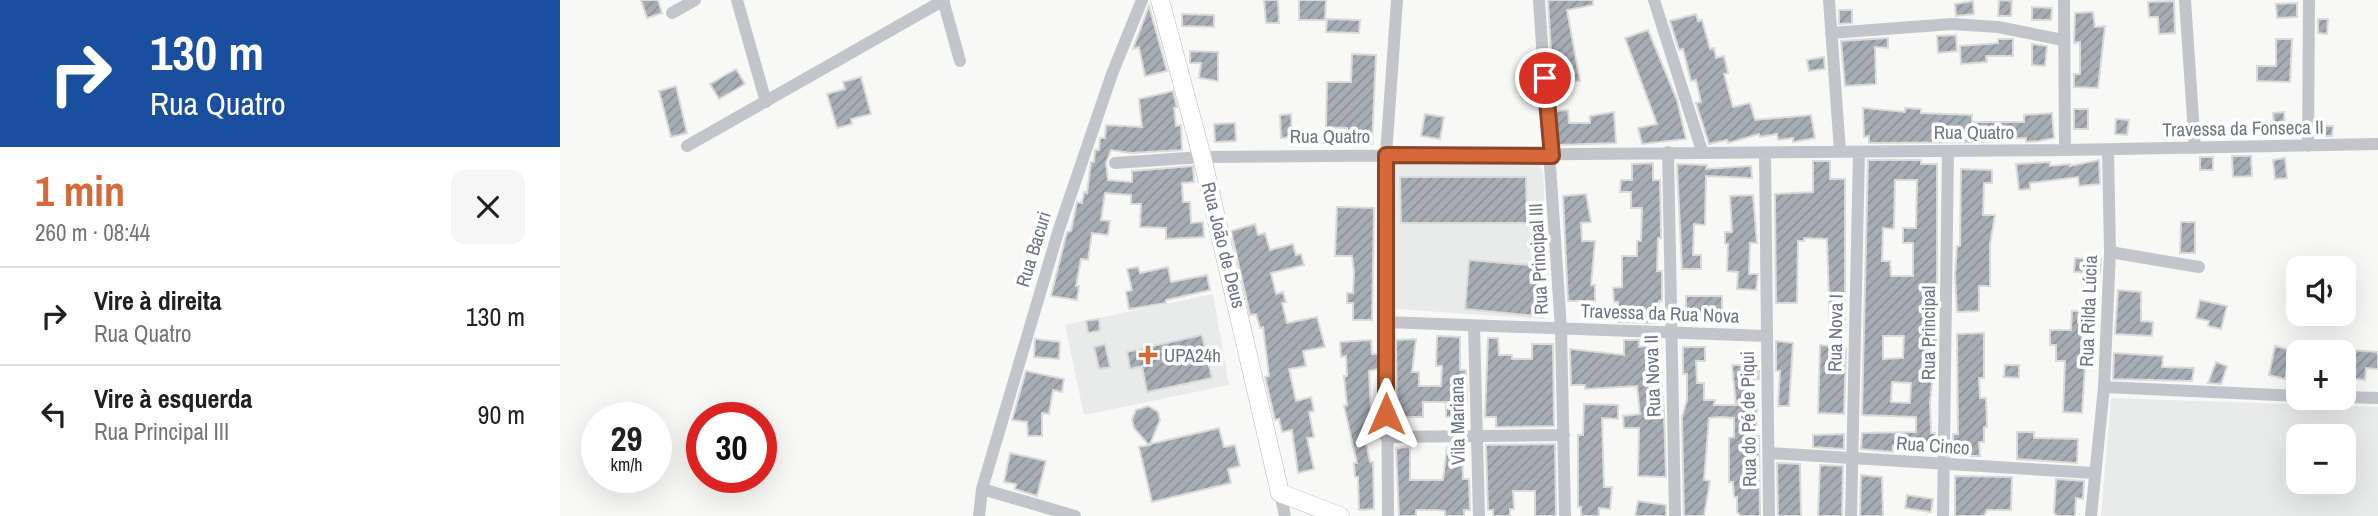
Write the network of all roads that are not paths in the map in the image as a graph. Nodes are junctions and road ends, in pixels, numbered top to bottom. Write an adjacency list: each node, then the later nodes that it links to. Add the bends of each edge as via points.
1 (695, 0): 13 (street)
2 (737, 0): 17 (street)
3 (944, 0): 16 (street); 17 (street)
4 (1142, 0): 52 (street, Rua Bacuri, via 1059,229)
5 (1160, 0): 32 (street, Rua João de Deus)
6 (1396, 0): 30 (street)
7 (1539, 0): 31 (street, Rua Principal III)
8 (1654, 0): 25 (street)
9 (1829, 0): 14 (street)
10 (2064, 0): 15 (street)
11 (2185, 0): 21 (street)
12 (2309, 0): 20 (street)
13 (672, 13)
14 (1831, 33): 15 (street, via 1952,24 1998,27); 22 (street)
15 (2063, 40): 23 (street)
16 (960, 61)
17 (766, 102): 19 (street)
18 (2378, 144): 20 (street, Travessa da Fonseca II)
19 (687, 146)
20 (2308, 146): 21 (street, Travessa da Fonseca II)
21 (2194, 148): 24 (street, Travessa da Fonseca II)
22 (1840, 150): 28 (street, Rua Quatro); 29 (street, Rua Quatro)
23 (2065, 150): 24 (street, Rua Quatro); 26 (street, Rua Quatro)
24 (2108, 150): 34 (street, Rua Rilda Lúcia)
25 (1702, 151): 27 (street, Rua Quatro); 29 (street, Rua Quatro)
26 (1948, 151): 28 (street, Rua Quatro); 50 (street, Rua Principal)
27 (1668, 152): 31 (street, Rua Quatro); 39 (street, Rua Nova II)
28 (1859, 152): 49 (street, Rua Nova I)
29 (1765, 153): 40 (street, Rua do Pé de Piqui)
30 (1386, 155): 31 (street, Rua Quatro); 32 (street, Rua Quatro); 36 (street)
31 (1552, 156): 38 (street, Rua Principal III)
32 (1202, 157): 33 (street, Rua Quatro); 53 (street, Rua João de Deus)
33 (1115, 163)
34 (2110, 252): 35 (street); 41 (street, Rua Rilda Lúcia)
35 (2199, 267)
36 (1385, 322): 37 (street, Travessa da Rua Nova); 47 (street)
37 (1474, 326): 38 (street, Travessa da Rua Nova); 46 (street, Vila Mariana)
38 (1561, 329): 39 (street, Travessa da Rua Nova); 45 (street, Rua Principal III)
39 (1670, 333): 40 (street, Travessa da Rua Nova); 61 (street, Rua Nova II)
40 (1766, 336): 48 (street, Rua do Pé de Piqui)
41 (2104, 387): 42 (street); 51 (street, Rua Rilda Lúcia)
42 (2286, 395)
43 (2356, 397): 44 (street)
44 (2378, 397)
45 (1563, 435): 46 (street); 60 (street, Rua Principal III)
46 (1477, 436): 47 (street); 59 (street, Vila Mariana)
47 (1386, 438): 58 (street)
48 (1769, 453): 49 (street, Rua Cinco); 62 (street, Rua do Pé de Piqui)
49 (1851, 458): 50 (street, Rua Cinco); 63 (street, Rua Nova I)
50 (1946, 466): 51 (street, Rua Cinco); 64 (street, Rua Principal)
51 (2094, 473): 65 (street, Rua Rilda Lúcia)
52 (982, 489): 54 (street, Rua Bacuri); 55 (street)
53 (1280, 493): 56 (street); 57 (street)
54 (979, 516)
55 (1075, 516)
56 (1285, 516)
57 (1340, 516)
58 (1388, 516)
59 (1479, 516)
60 (1565, 516)
61 (1675, 516)
62 (1769, 516)
63 (1851, 516)
64 (1943, 516)
65 (2091, 516)

